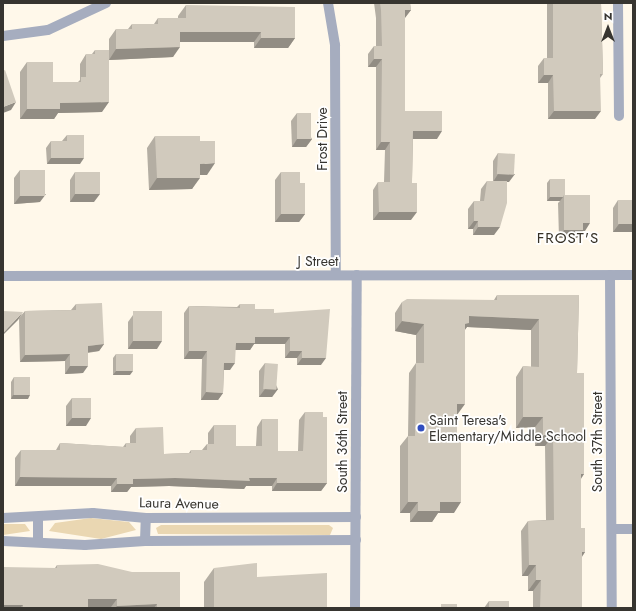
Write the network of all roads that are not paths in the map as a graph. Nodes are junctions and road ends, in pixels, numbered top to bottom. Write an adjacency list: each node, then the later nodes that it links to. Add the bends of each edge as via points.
1 (106, 3): 4 (street, via 48,30)
2 (328, 3): 6 (street, Frost Drive, via 335,44)
3 (618, 3): 5 (street)
4 (3, 36)
5 (619, 116)
6 (336, 275): 7 (street, J Street); 8 (street, J Street)
7 (357, 275): 9 (street, J Street); 11 (street, South 36th Street)
8 (3, 276)
9 (610, 276): 10 (street, J Street); 15 (street, South 37th Street)
10 (633, 276)
11 (356, 517): 14 (street, Laura Avenue); 17 (street, South 36th Street)
12 (3, 518): 13 (street, Laura Avenue)
13 (38, 518): 14 (street, Laura Avenue, via 94,513); 19 (street)
14 (146, 518): 20 (street)
15 (612, 529): 16 (street); 22 (street, South 37th Street)
16 (633, 529)
17 (356, 540): 20 (street); 21 (street, South 36th Street)
18 (3, 541): 19 (street)
19 (38, 541): 20 (street, via 85,545)
20 (146, 541)
21 (355, 608)
22 (612, 608)

